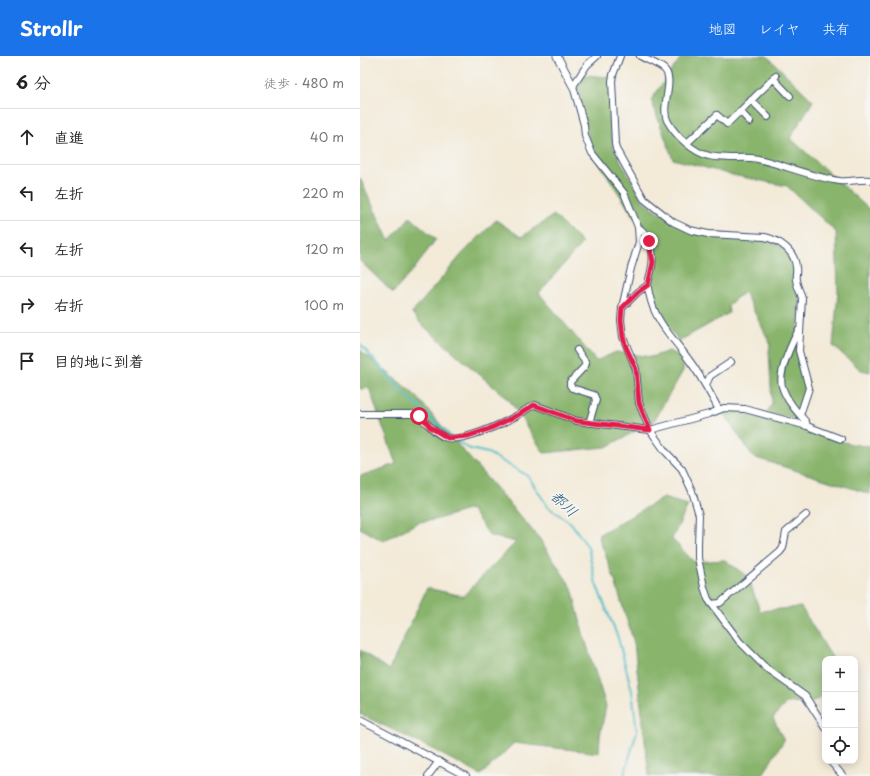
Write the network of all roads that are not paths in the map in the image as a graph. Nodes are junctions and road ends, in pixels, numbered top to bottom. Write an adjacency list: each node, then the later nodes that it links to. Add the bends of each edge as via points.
1 (557, 56): 5 (street)
2 (597, 56): 5 (street, via 586,65)
3 (620, 56): 16 (street, via 612,81 615,144 644,199 673,222 690,230 717,235 764,236 779,242 795,260 795,279 802,298)
4 (640, 56): 11 (street, via 664,69 668,75 665,106 667,120)
5 (573, 86): 13 (street, via 585,136 592,153 624,193)
6 (790, 96): 7 (street, via 774,77)
7 (751, 100): 8 (street); 9 (street)
8 (740, 111): 10 (street); 11 (street, via 727,124 717,115)
9 (768, 117)
10 (750, 122)
11 (687, 143): 12 (street, via 709,156 756,159 842,181)
12 (870, 180)
13 (638, 227): 14 (street, via 645,232 652,252 653,262); 15 (street, via 638,242)
14 (648, 285): 15 (street); 19 (street, via 656,316)
15 (622, 308): 25 (street, via 623,337 636,369 639,403)
16 (800, 326): 22 (street, via 799,351 809,388); 22 (street, via 788,351 781,386)
17 (577, 350): 23 (street, via 586,366 570,385 594,395 596,400)
18 (731, 362): 19 (street, via 710,376)
19 (706, 386): 20 (street)
20 (719, 410): 24 (street, via 745,409); 25 (street)
21 (360, 414): 23 (street, via 412,414 424,419 430,427 448,438 468,436 489,429 534,405)
22 (800, 415): 24 (street)
23 (589, 423): 25 (street)
24 (807, 426): 26 (street)
25 (650, 430): 28 (street, via 664,451 682,469 692,491 699,515 698,558 704,587)
26 (842, 439)
27 (806, 515): 28 (street, via 786,532 784,548 780,552 720,603)
28 (711, 604): 30 (street, via 739,641 762,663 805,696)
29 (360, 720): 31 (street)
30 (822, 722)
31 (439, 761): 33 (street); 34 (street)
32 (833, 764): 35 (street)
33 (428, 776)
34 (466, 776)
35 (843, 776)

